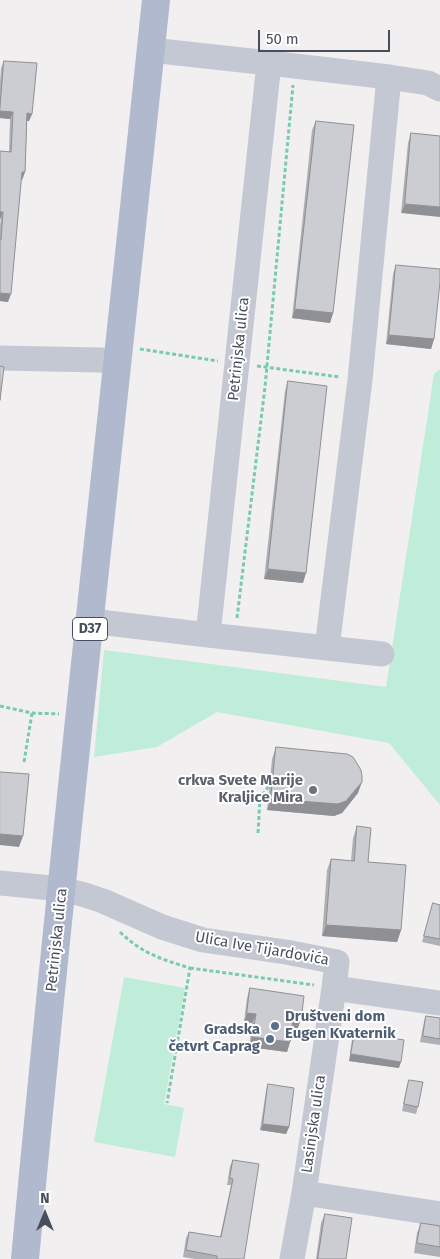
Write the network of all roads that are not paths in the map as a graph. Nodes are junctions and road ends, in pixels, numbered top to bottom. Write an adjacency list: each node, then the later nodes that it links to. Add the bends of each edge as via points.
1 (156, 0): 2 (main road, Petrinjska ulica / D37)
2 (151, 50): 3 (street); 7 (main road, Petrinjska ulica / D37)
3 (269, 63): 4 (street); 9 (street, Petrinjska ulica)
4 (389, 77): 5 (street, via 428,83); 10 (street, via 360,380)
5 (440, 90)
6 (0, 358): 7 (street)
7 (117, 362): 8 (main road, Petrinjska ulica / D37)
8 (90, 621): 9 (street); 13 (main road, Petrinjska ulica / D37)
9 (208, 635): 10 (street)
10 (327, 648): 11 (street)
11 (382, 654)
12 (0, 883): 13 (street)
13 (62, 889): 14 (street, Ulica Ive Tijardovića, via 103,901 162,927 203,940 337,962); 18 (main road, Petrinjska ulica / D37)
14 (334, 988): 15 (street, Ulica Ive Tijardovića); 16 (street, Lasinjska ulica)
15 (440, 1003)
16 (304, 1194): 17 (street); 19 (street, Lasinjska ulica)
17 (440, 1214)
18 (25, 1259)
19 (292, 1259)

